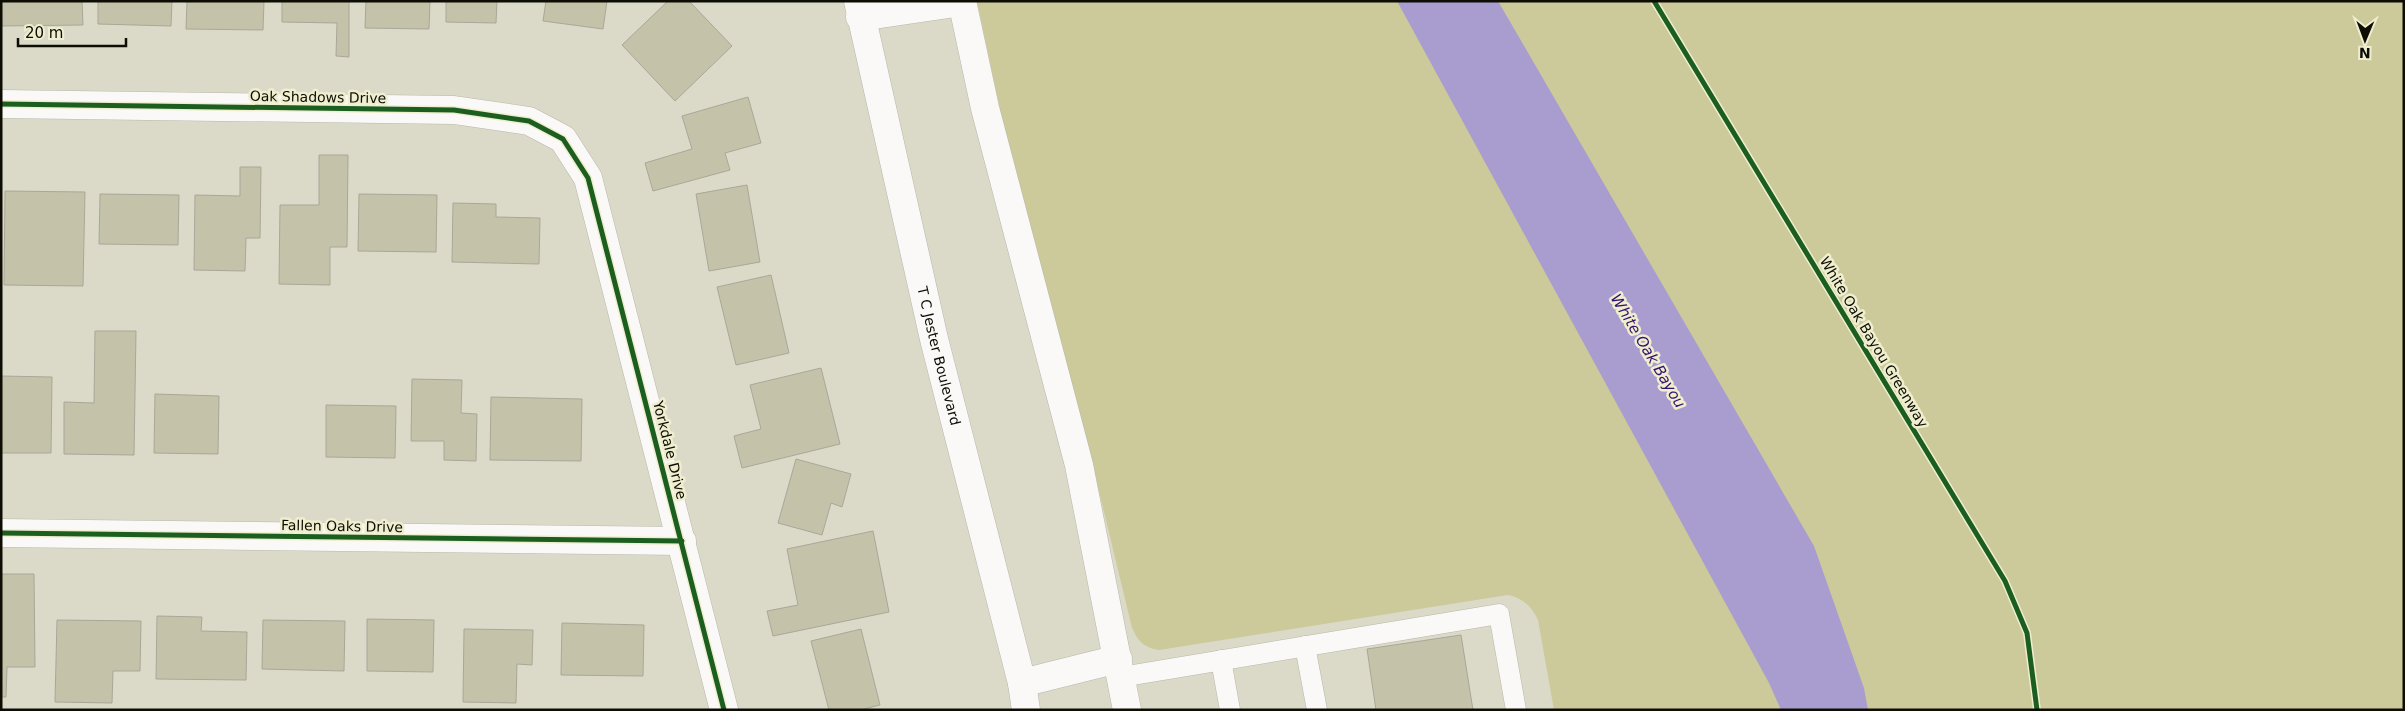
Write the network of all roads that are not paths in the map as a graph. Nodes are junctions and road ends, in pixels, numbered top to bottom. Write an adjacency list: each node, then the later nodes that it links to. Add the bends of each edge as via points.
1 (962, 2): 2 (street); 9 (street, via 992,136 1079,465)
2 (859, 9): 10 (street, T C Jester Boulevard, via 934,339)
3 (1, 104): 4 (street, Oak Shadows Drive, via 454,110 529,121 564,139 588,178)
4 (593, 196): 6 (street, Yorkdale Drive)
5 (1, 533): 6 (street, Fallen Oaks Drive)
6 (682, 541): 11 (street, Yorkdale Drive)
7 (1305, 646): 8 (lane); 15 (lane); 16 (lane, via 1499,614)
8 (1221, 660): 9 (lane); 14 (lane)
9 (1120, 668): 10 (street); 13 (street)
10 (1022, 683): 12 (street, T C Jester Boulevard)
11 (724, 710)
12 (1026, 710)
13 (1127, 710)
14 (1230, 710)
15 (1317, 710)
16 (1516, 710)

